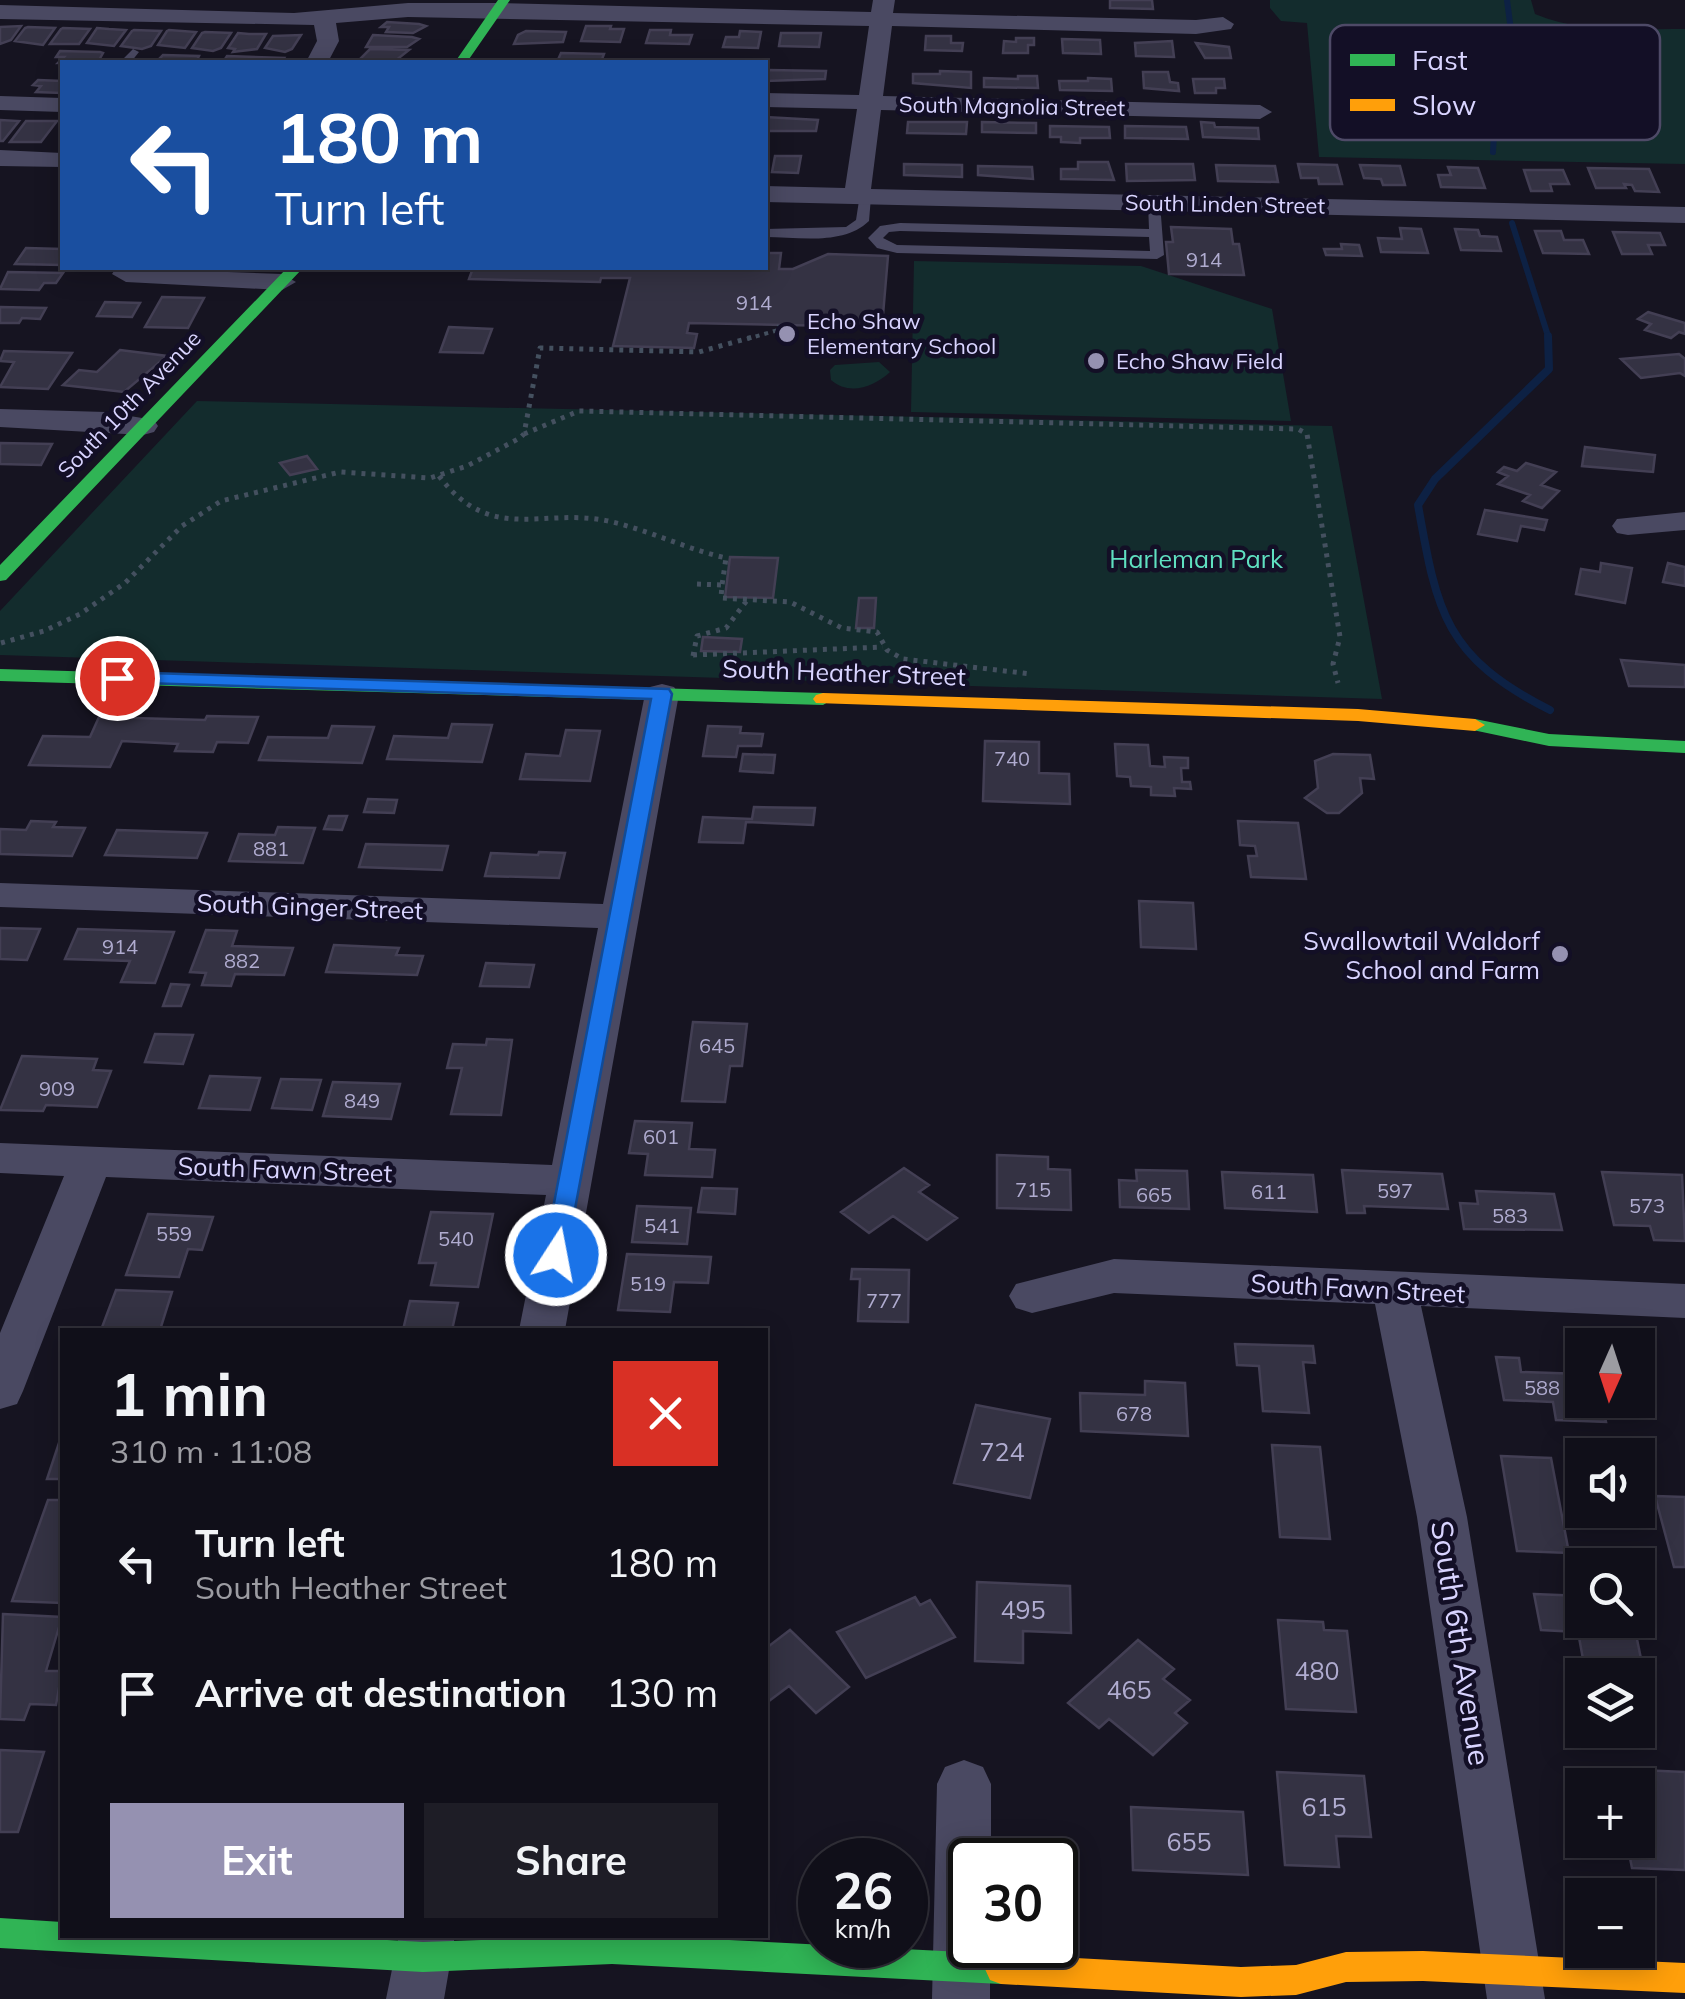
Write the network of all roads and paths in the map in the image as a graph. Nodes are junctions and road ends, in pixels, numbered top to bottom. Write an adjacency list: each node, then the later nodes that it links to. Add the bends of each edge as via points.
1 (500, 5): 2 (street); 4 (street); 7 (street)
2 (882, 9): 5 (street, via 1196,28); 10 (street)
3 (0, 12): 4 (street)
4 (324, 19): 6 (street, via 328,42)
5 (1223, 24)
6 (318, 60)
7 (462, 60)
8 (768, 100): 10 (street, South Magnolia Street)
9 (0, 103): 11 (street)
10 (869, 103): 12 (street, South Magnolia Street); 16 (street)
11 (60, 105)
12 (1260, 112)
13 (0, 158): 14 (street)
14 (60, 160)
15 (768, 194): 16 (street, South Linden Street)
16 (861, 196): 17 (street, South Linden Street); 21 (lane, via 862,221 850,230)
17 (1073, 201): 18 (street, South Linden Street); 20 (lane)
18 (1154, 203): 19 (street, South Linden Street); 22 (lane)
19 (1685, 215)
20 (1074, 231): 22 (lane); 23 (lane); 23 (lane, via 900,226 876,238 897,249)
21 (768, 232)
22 (1156, 234): 23 (lane, via 1157,255)
23 (1075, 253)
24 (126, 274): 25 (street)
25 (288, 275): 28 (street, South 10th Avenue)
26 (779, 325): 29 (path, via 712,351 540,348)
27 (0, 418): 28 (street)
28 (142, 426): 33 (street, South 10th Avenue)
29 (524, 434): 30 (path); 43 (path, via 579,411 618,410 1298,429 1307,434 1340,637)
30 (439, 476): 35 (path, via 456,496 512,522 604,520 726,558); 37 (path, via 340,472 220,501 80,614)
31 (1685, 521): 32 (street)
32 (1628, 526)
33 (0, 576)
34 (697, 584): 35 (path)
35 (722, 585): 36 (path, via 721,598)
36 (748, 599): 38 (path, via 790,602 842,628 877,632); 39 (path, via 726,628 697,636)
37 (0, 644)
38 (884, 646): 39 (path); 41 (path, via 922,663 1006,666)
39 (693, 656): 45 (path)
40 (0, 675): 45 (street, South Heather Street)
41 (1038, 676)
42 (1318, 682): 43 (path)
43 (1338, 682): 44 (path)
44 (1346, 687)
45 (675, 694): 46 (street, South Heather Street, via 1358,714 1453,721 1549,740); 48 (street)
46 (1685, 747)
47 (0, 895): 48 (street, South Ginger Street)
48 (620, 917): 51 (street)
49 (0, 1158): 50 (street, South Fawn Street)
50 (90, 1161): 51 (street, South Fawn Street); 56 (street)
51 (570, 1181): 55 (street)
52 (1395, 1290): 53 (street, South Fawn Street, via 1114,1276); 54 (street, South Fawn Street); 64 (street, South 6th Avenue, via 1442,1517)
53 (1032, 1296)
54 (1685, 1302)
55 (542, 1328)
56 (0, 1392)
57 (964, 1784): 63 (street)
58 (0, 1933): 59 (street)
59 (60, 1937)
60 (68, 1938): 61 (street)
61 (422, 1964): 63 (street, via 612,1949)
62 (1685, 1978): 64 (street)
63 (961, 1982): 64 (street, via 1296,1980 1346,1967)
64 (1514, 1984)

